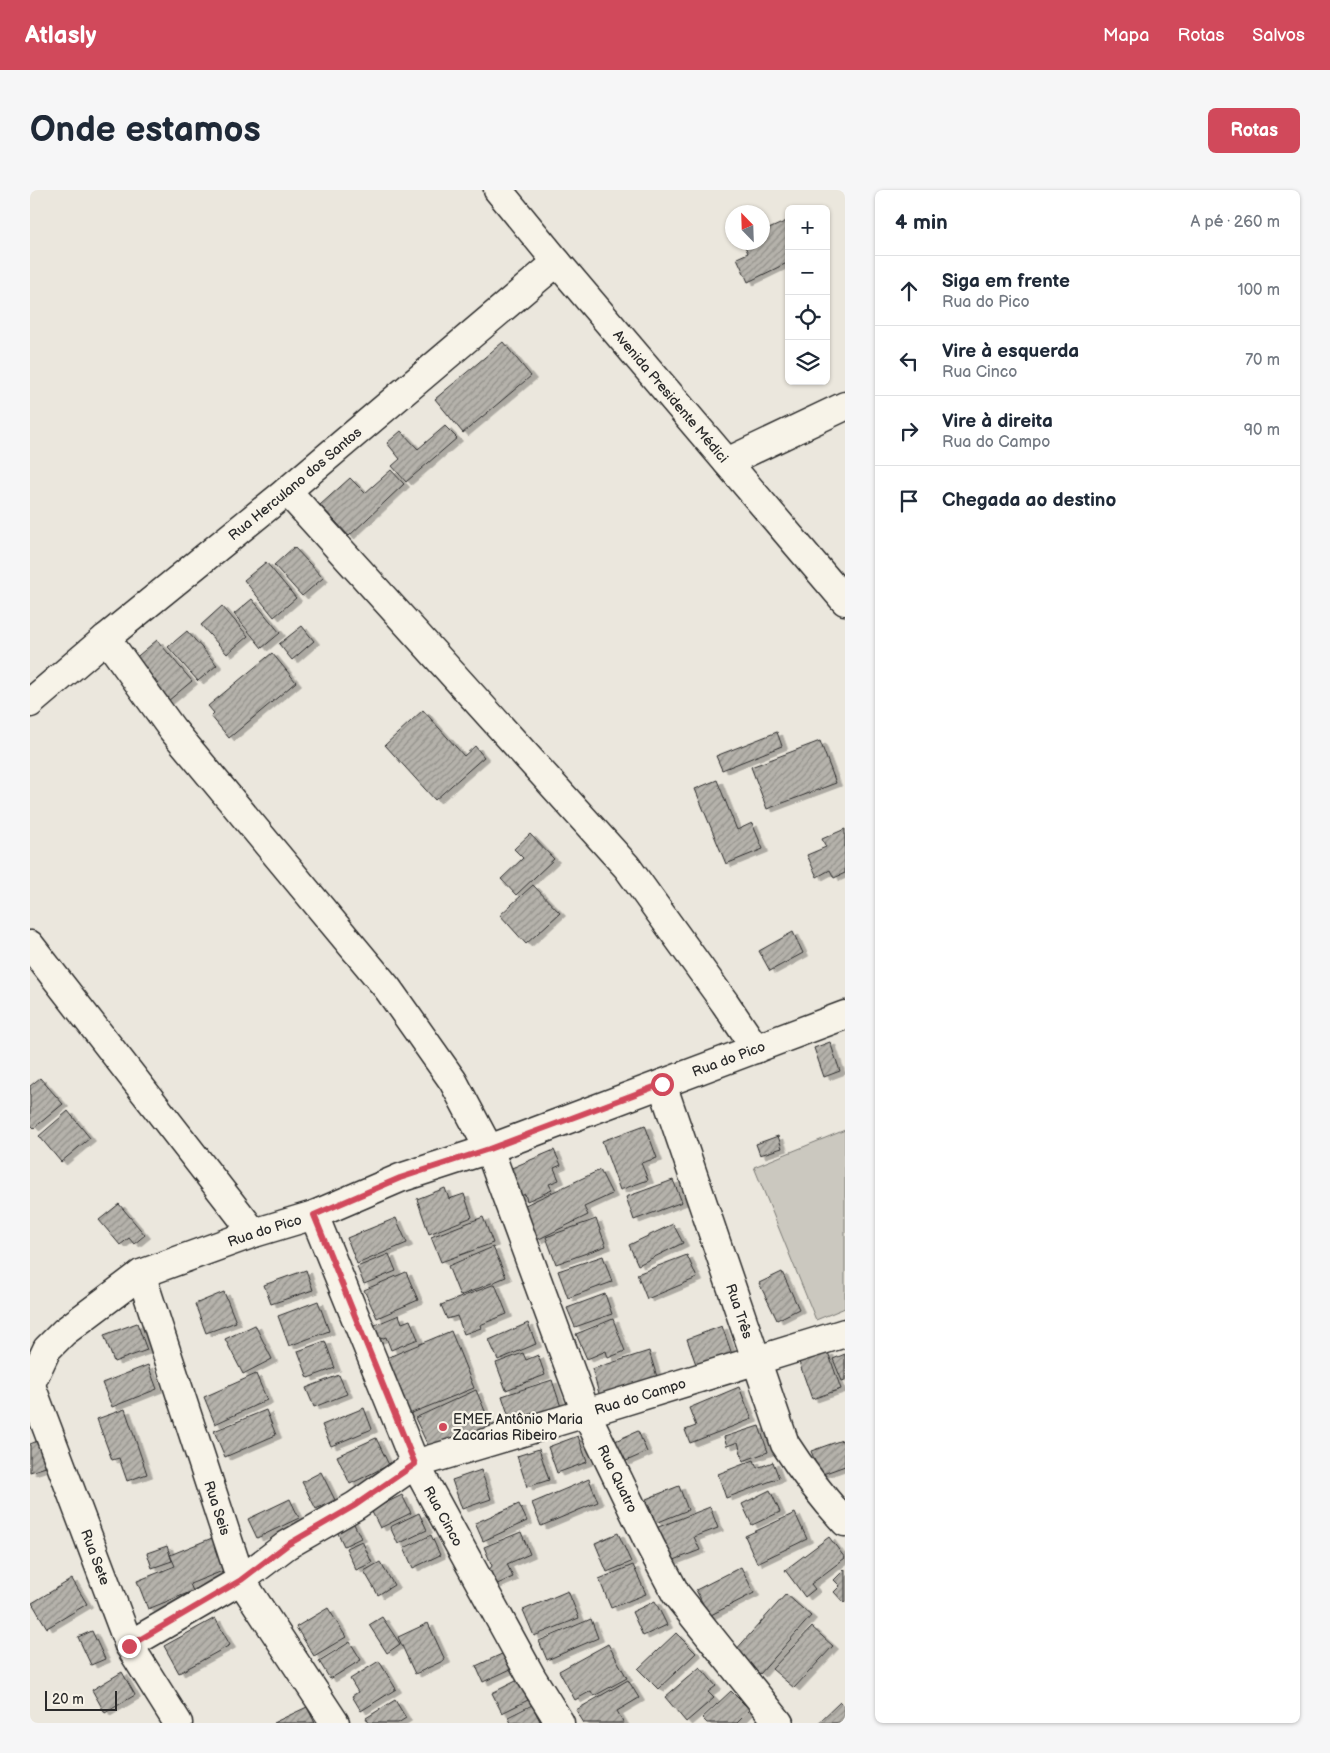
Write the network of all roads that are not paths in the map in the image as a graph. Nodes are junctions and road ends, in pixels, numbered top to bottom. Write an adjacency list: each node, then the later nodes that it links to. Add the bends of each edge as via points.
1 (498, 190): 2 (street, Avenida Presidente Médici)
2 (556, 262): 4 (street, Avenida Presidente Médici); 5 (street, Rua Herculano dos Santos)
3 (845, 406): 4 (street)
4 (727, 462): 6 (street, Avenida Presidente Médici)
5 (287, 491): 7 (street, Rua Herculano dos Santos); 11 (street, via 627,867)
6 (845, 600)
7 (106, 638): 8 (street, Rua Herculano dos Santos); 13 (street, Rua Quatro, via 172,729 388,989 453,1081)
8 (30, 703)
9 (30, 945): 15 (street)
10 (845, 1015): 11 (street, Rua do Pico)
11 (756, 1049): 12 (street, Rua do Pico)
12 (662, 1084): 13 (street, Rua do Pico); 18 (street, Rua Três)
13 (489, 1149): 14 (street, Rua do Pico, via 400,1178); 20 (street, Rua Quatro)
14 (314, 1215): 15 (street, Rua do Pico); 21 (street, Rua Cinco)
15 (254, 1233): 16 (street, Rua do Pico)
16 (141, 1274): 19 (street, Rua do Pico, via 64,1332 47,1349); 23 (street, Rua Seis)
17 (845, 1333): 18 (street, Rua do Campo)
18 (756, 1360): 20 (street, Rua do Campo); 22 (street, Rua Três, via 785,1444 800,1469)
19 (30, 1383): 24 (street, Rua Sete)
20 (586, 1413): 21 (street, Rua do Campo); 28 (street, Rua Quatro, via 676,1594)
21 (415, 1464): 23 (street, Rua do Campo, via 354,1506 287,1545); 27 (street, Rua Cinco)
22 (845, 1522)
23 (241, 1580): 24 (street, Rua do Campo); 26 (street, Rua Seis)
24 (129, 1646): 25 (street, Rua Sete)
25 (178, 1723)
26 (335, 1723)
27 (560, 1723)
28 (779, 1723)

